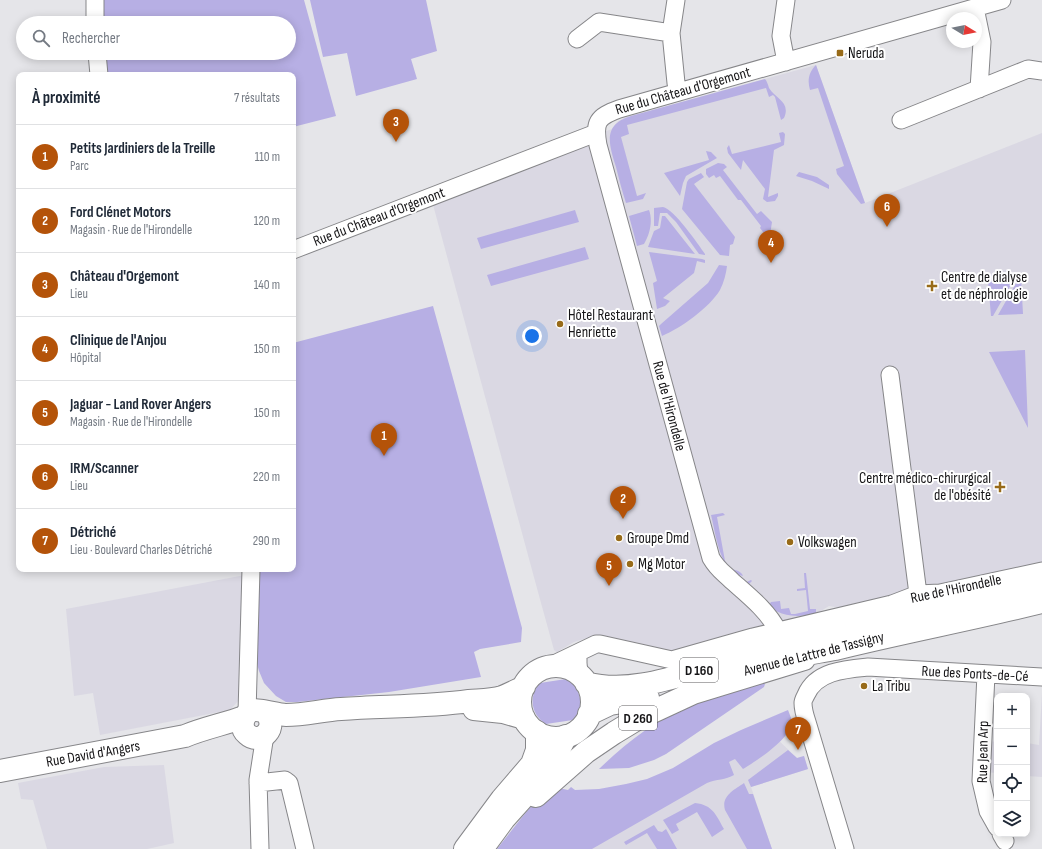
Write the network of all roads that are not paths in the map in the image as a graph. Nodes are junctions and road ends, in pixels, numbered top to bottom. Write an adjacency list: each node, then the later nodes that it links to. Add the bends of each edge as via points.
1 (95, 0): 6 (street)
2 (676, 0): 7 (street)
3 (786, 0): 10 (street, via 781,36)
4 (1002, 0): 5 (street, Rue du Château d'Orgemont)
5 (975, 8): 10 (street, Rue du Château d'Orgemont); 13 (street, via 982,42)
6 (95, 16)
7 (671, 33): 8 (street, via 598,22); 14 (street)
8 (577, 39)
9 (98, 60): 12 (street)
10 (786, 62): 14 (street, Rue du Château d'Orgemont)
11 (1042, 71): 13 (street, via 1028,69)
12 (99, 72)
13 (979, 89): 15 (street)
14 (679, 92): 16 (street, Rue du Château d'Orgemont, via 608,113 598,120)
15 (901, 120)
16 (596, 133): 17 (street, Rue du Château d'Orgemont); 24 (street, Rue de l'Hirondelle, via 711,558 718,570 764,610)
17 (296, 249)
18 (890, 375): 22 (street)
19 (1042, 571): 22 (street, Rue de l'Hirondelle, via 940,593)
20 (251, 572): 31 (street, via 249,664)
21 (1042, 586): 25 (main road, Avenue de Lattre de Tassigny / D 260)
22 (918, 594): 24 (street, Rue de l'Hirondelle, via 892,604)
23 (1042, 602): 25 (main road, Avenue de Lattre de Tassigny / D 260, via 918,629)
24 (778, 631): 26 (street, Rue de l'Hirondelle, via 672,660 600,644 589,646)
25 (817, 644): 26 (main road, D 160, via 638,685 597,686); 30 (main road, Avenue de Lattre de Tassigny / D 260, via 800,655 650,697 610,704); 41 (main road, D 260, via 801,661 692,693 626,725 586,752 556,777 513,821)
26 (581, 670): 29 (main road, via 562,666 548,667 532,675); 30 (main road, via 592,698)
27 (986, 674): 28 (street, Rue des Ponts-de-Cé); 36 (street, Rue Jean Arp, via 981,781 988,812); 42 (street, Rue des Ponts-de-Cé, via 849,669 820,678 808,689 803,702 807,722)
28 (1042, 677)
29 (524, 687): 31 (main road, via 494,698 454,703 340,709 286,715); 32 (main road, via 520,704)
30 (589, 714): 33 (main road, via 580,728)
31 (256, 723): 32 (main road, via 287,723 306,718 358,712 473,708 495,711); 34 (main road, Rue David d'Angers, via 220,734 185,736); 35 (street)
32 (531, 725): 33 (main road, via 545,736); 39 (main road, via 537,750 532,764)
33 (566, 736): 40 (main road, via 549,769 504,819)
34 (0, 771)
35 (258, 782): 37 (street); 38 (street, via 285,780 289,783)
36 (994, 822)
37 (260, 849)
38 (305, 849)
39 (465, 849)
40 (482, 849)
41 (492, 849)
42 (845, 849)

